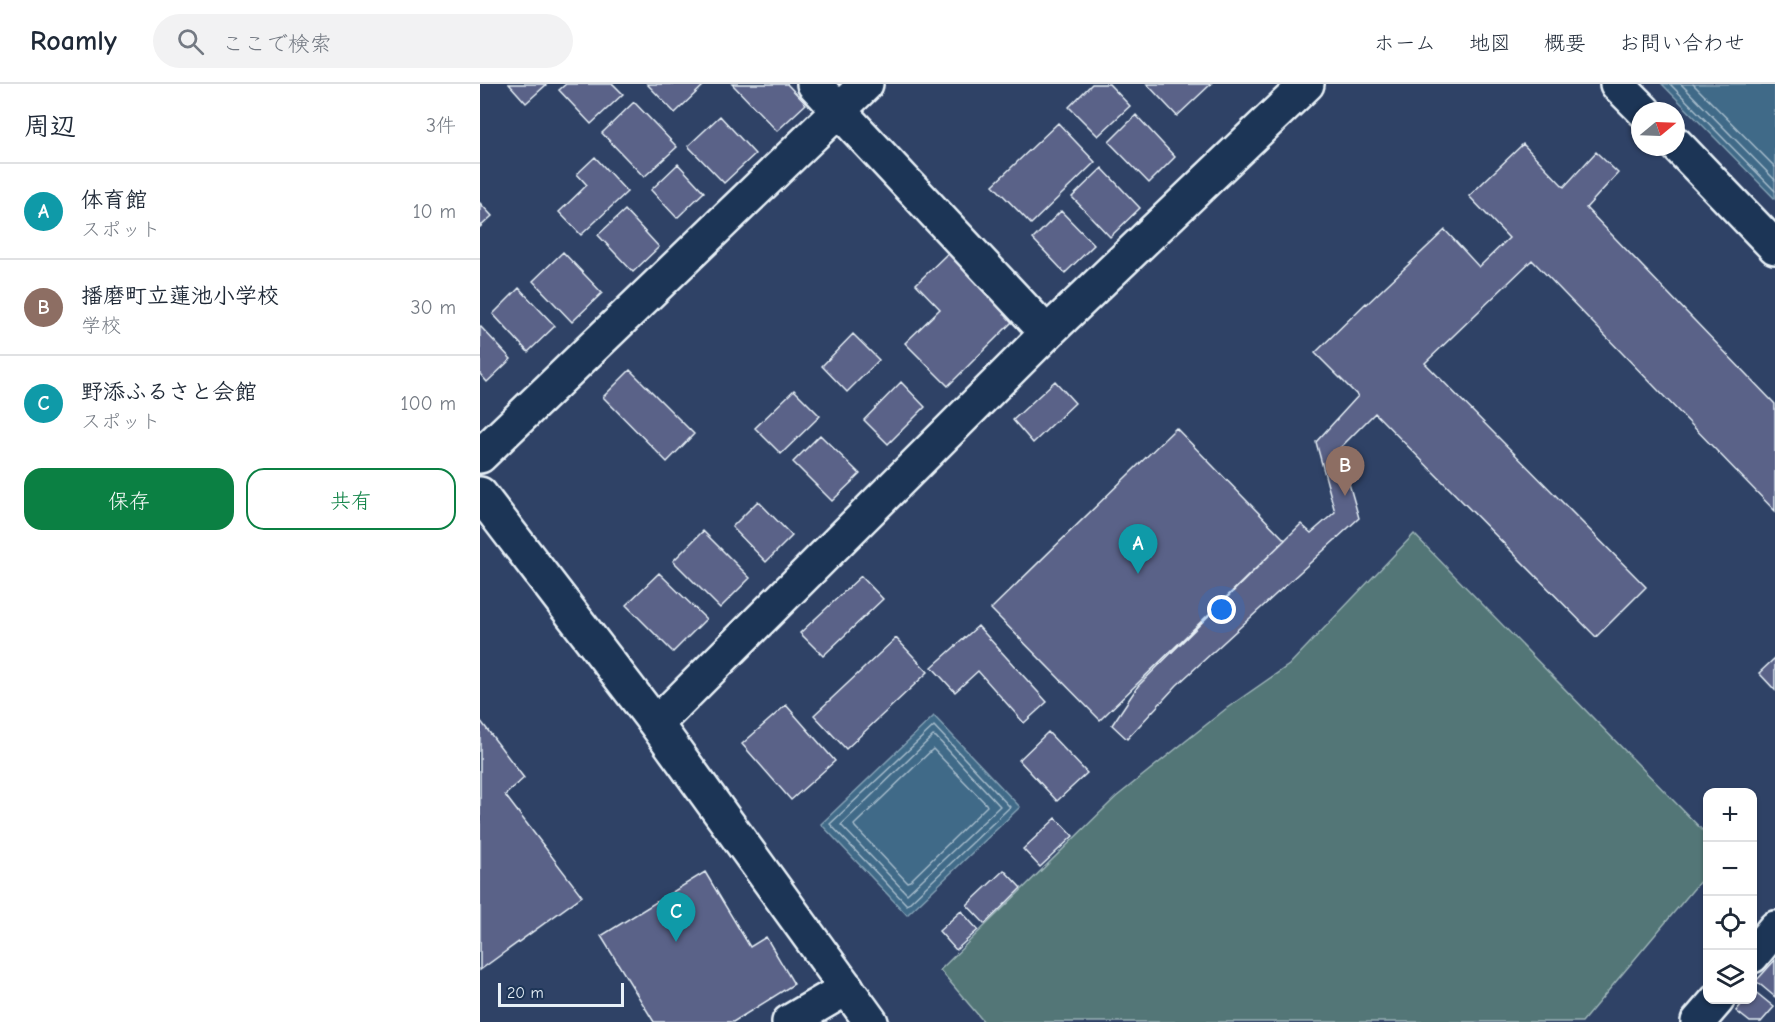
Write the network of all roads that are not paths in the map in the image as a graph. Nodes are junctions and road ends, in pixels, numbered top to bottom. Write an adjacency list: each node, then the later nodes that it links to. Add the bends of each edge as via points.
1 (814, 84): 6 (street)
2 (866, 84): 6 (street)
3 (1307, 84): 9 (street)
4 (1617, 84): 5 (street)
5 (1635, 102)
6 (839, 111): 9 (street); 10 (street)
7 (1685, 153): 8 (street)
8 (1775, 247)
9 (1047, 333): 12 (street)
10 (480, 456)
11 (480, 494): 12 (street)
12 (656, 724): 15 (street)
13 (1775, 928): 14 (street)
14 (1757, 950)
15 (847, 988): 17 (street); 18 (street)
16 (1713, 1004): 19 (street)
17 (789, 1022)
18 (871, 1022)
19 (1698, 1022)

